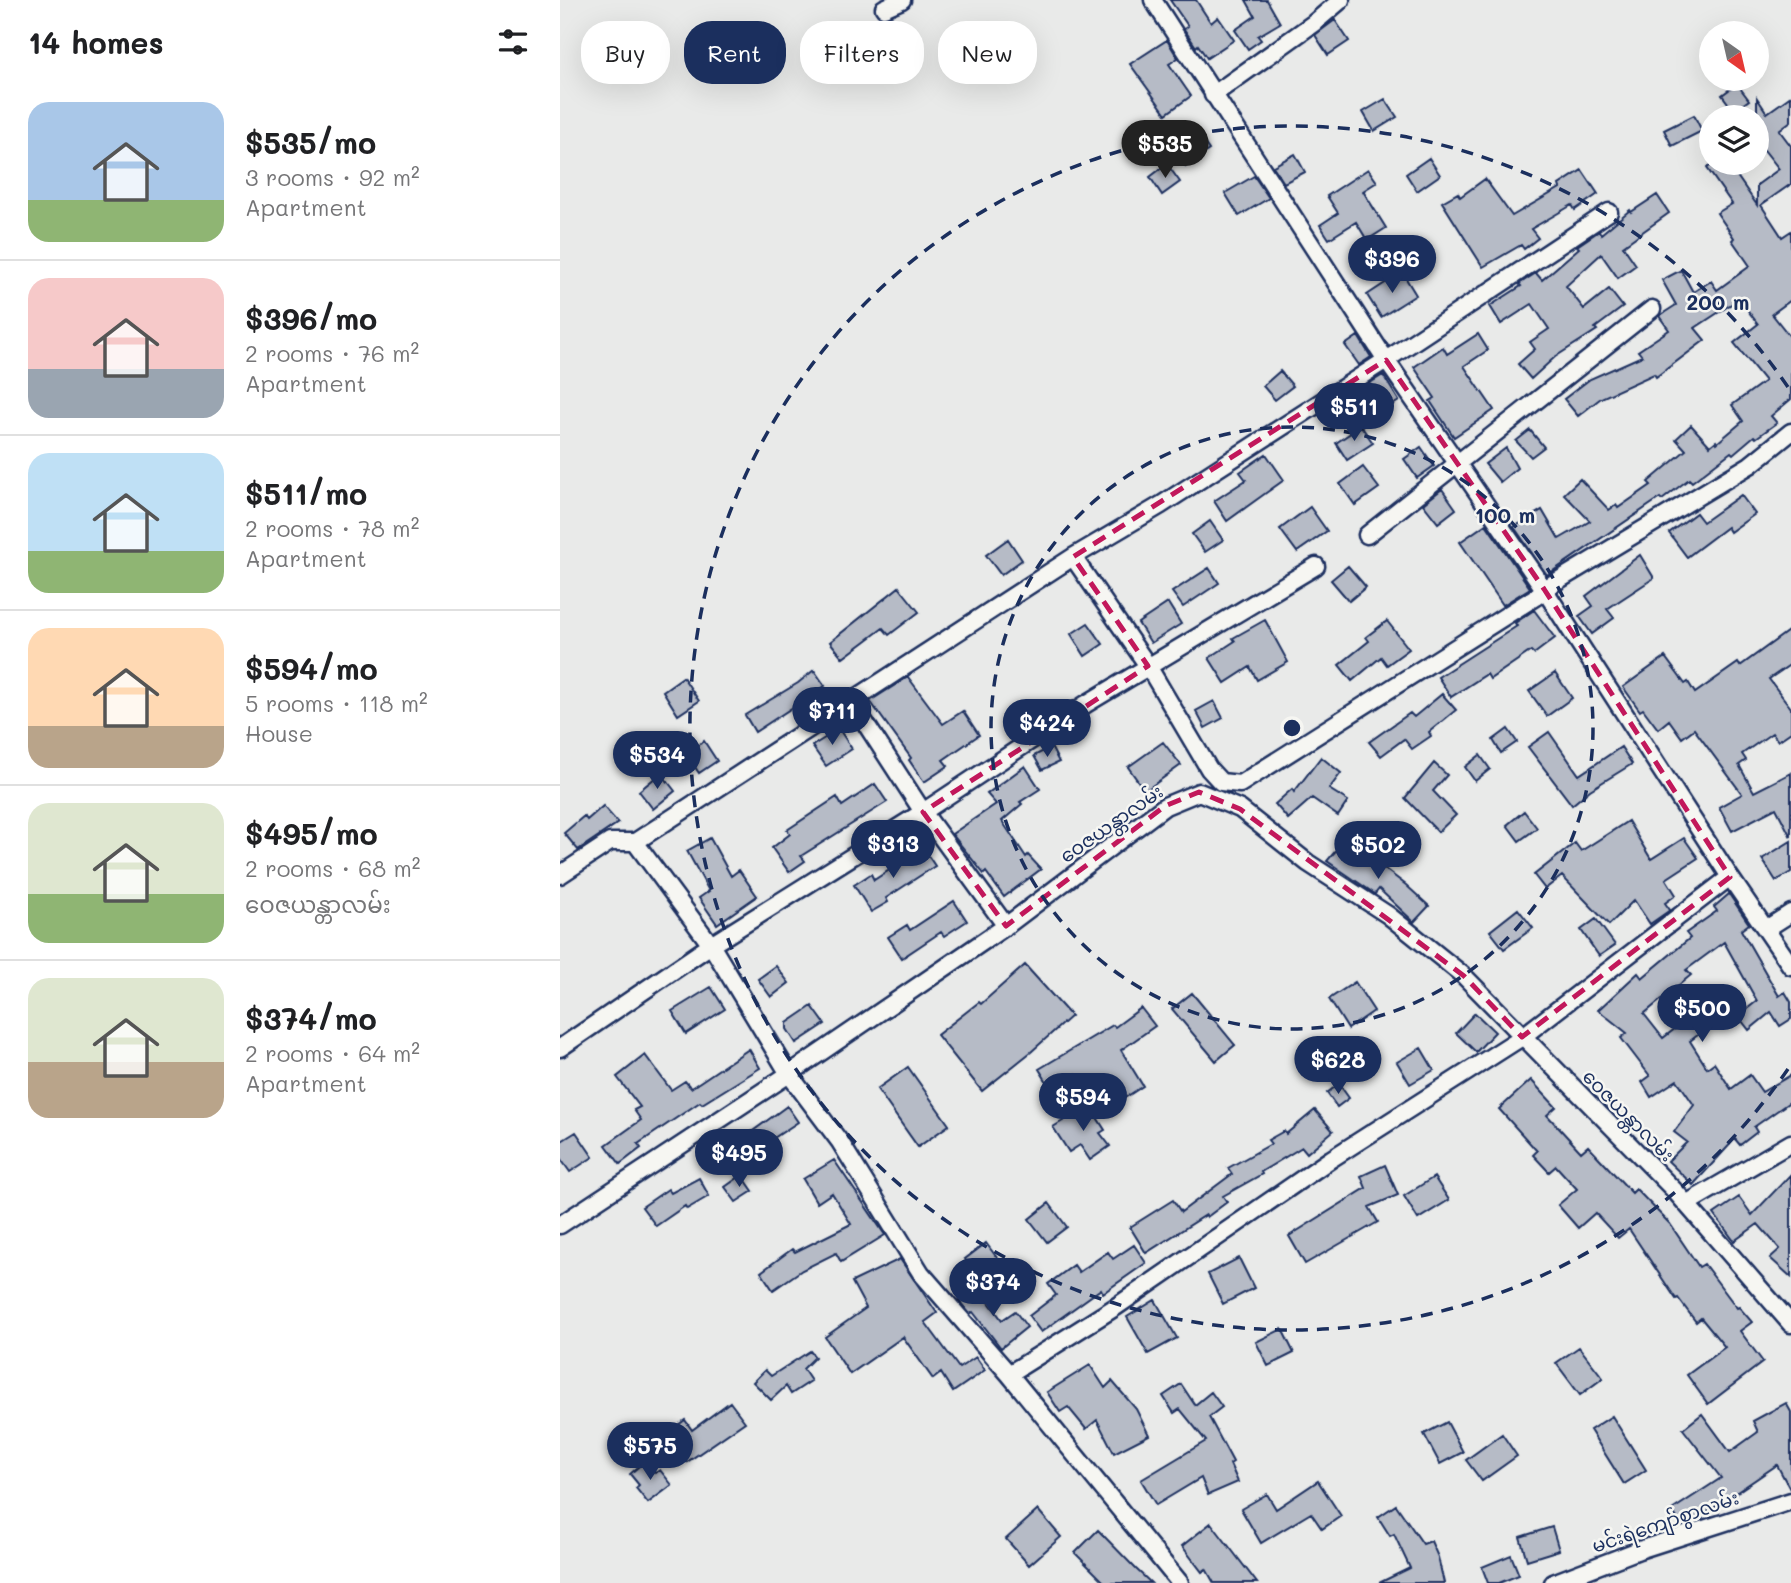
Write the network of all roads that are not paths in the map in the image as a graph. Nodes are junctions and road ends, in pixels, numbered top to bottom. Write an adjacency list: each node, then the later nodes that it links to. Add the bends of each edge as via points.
1 (902, 0): 4 (street)
2 (1153, 0): 5 (street)
3 (1341, 0): 5 (street)
4 (884, 8)
5 (1213, 95): 8 (street)
6 (1609, 212): 8 (street)
7 (1652, 309): 10 (street)
8 (1386, 360): 10 (street); 12 (street)
9 (1791, 432): 14 (street, via 1750,465)
10 (1458, 463): 11 (street); 14 (street)
11 (1367, 536)
12 (1073, 557): 15 (street); 16 (street)
13 (1316, 566): 15 (street)
14 (1544, 589): 15 (street, via 1240,784 1221,782 1209,769); 20 (street)
15 (1148, 666): 17 (street)
16 (850, 701): 17 (street); 18 (street)
17 (923, 812): 22 (street); 24 (street)
18 (635, 842): 19 (street, via 610,842); 24 (street)
19 (560, 875)
20 (1730, 877): 23 (street); 26 (street)
21 (1791, 913): 23 (street)
22 (1006, 926): 26 (street, ဝေဇယန္တာလမ်း, via 1165,806 1199,792 1240,809 1308,863 1388,915 1464,976); 28 (street, ဝေဇယန္တာလမ်း)
23 (1766, 929): 25 (street)
24 (711, 945): 27 (street); 28 (street)
25 (1791, 966)
26 (1522, 1038): 30 (street, ဝေဇယန္တာလမ်း); 33 (street)
27 (560, 1048)
28 (789, 1074): 31 (street, ဝေဇယန္တာလမ်း); 33 (street, via 840,1142 921,1273)
29 (1791, 1143): 30 (street)
30 (1686, 1203): 32 (street, ဝေဇယန္တာလမ်း)
31 (560, 1225)
32 (1791, 1324)
33 (1009, 1374): 35 (street)
34 (1791, 1501): 36 (street, မင်းရဲကျော်စွာလမ်း)
35 (1180, 1583)
36 (1553, 1583)

